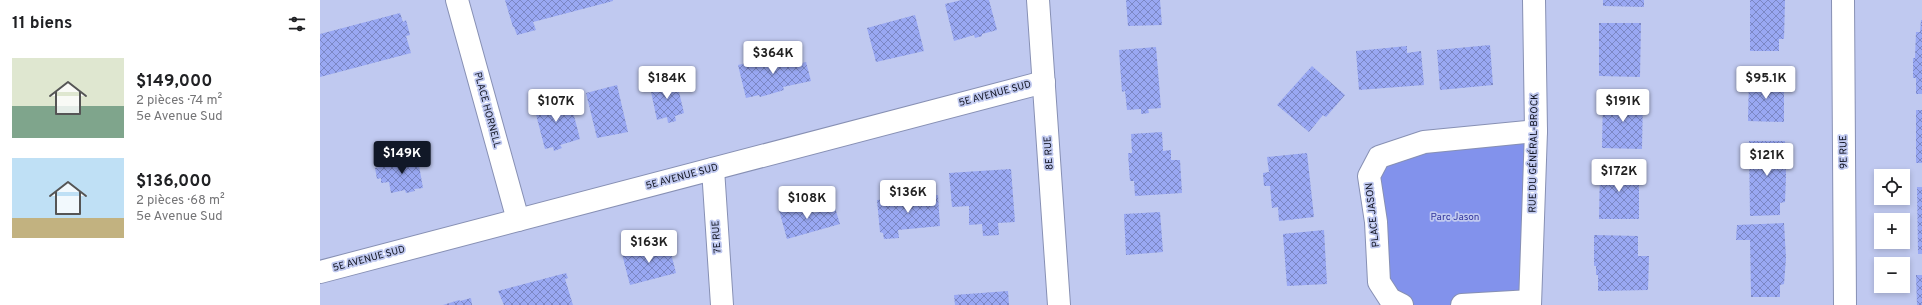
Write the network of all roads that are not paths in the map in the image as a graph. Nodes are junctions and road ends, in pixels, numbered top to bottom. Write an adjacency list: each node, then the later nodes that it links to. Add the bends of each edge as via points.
1 (457, 0): 8 (street, PLACE HORNELL)
2 (1038, 0): 5 (street, 8E RUE)
3 (1534, 0): 6 (street, RUE DU GÉNÉRAL-BROCK)
4 (1843, 0): 15 (street, 9E RUE)
5 (1044, 82): 7 (street, 5E AVENUE SUD); 12 (street, 8E RUE)
6 (1536, 131): 10 (street, RUE DU GÉNÉRAL-BROCK); 13 (street, PLACE JASON, via 1424,142 1379,157 1369,176 1376,222 1380,282 1390,299)
7 (713, 169): 8 (street, 5E AVENUE SUD); 11 (street, 7E RUE)
8 (518, 220): 9 (street, 5E AVENUE SUD)
9 (320, 272)
10 (1530, 303): 14 (street)
11 (722, 305)
12 (1059, 305)
13 (1402, 305)
14 (1462, 305)
15 (1845, 305)

